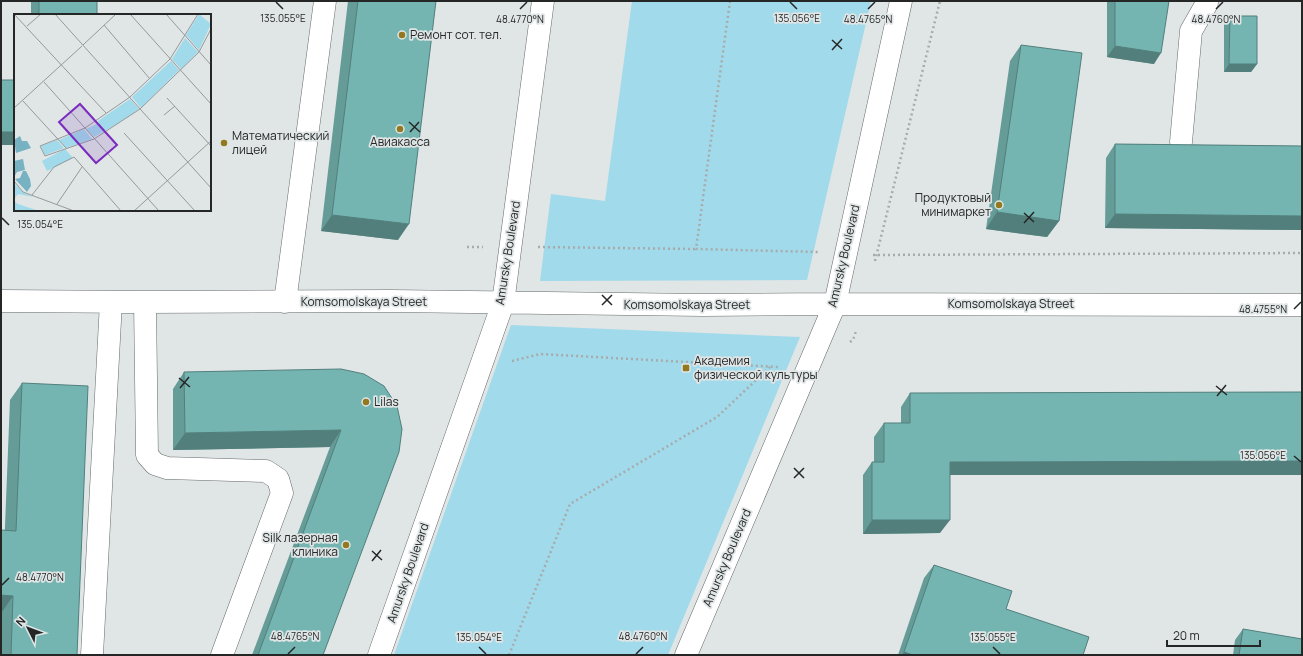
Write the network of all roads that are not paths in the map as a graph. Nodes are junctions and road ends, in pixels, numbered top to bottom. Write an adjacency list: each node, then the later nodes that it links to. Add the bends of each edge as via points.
1 (325, 1): 9 (street)
2 (543, 1): 10 (street, Amursky Boulevard)
3 (901, 1): 11 (street, Amursky Boulevard)
4 (1207, 1): 5 (street, via 1191,31)
5 (1181, 142)
6 (1, 300): 7 (street, Komsomolskaya Street)
7 (111, 302): 8 (street, Komsomolskaya Street); 13 (street)
8 (145, 302): 9 (street, Komsomolskaya Street); 14 (street, via 147,456 154,464 167,468 266,471 278,479 282,494)
9 (285, 302): 10 (street, Komsomolskaya Street)
10 (503, 303): 11 (street, Komsomolskaya Street); 15 (street, Amursky Boulevard)
11 (835, 304): 12 (street, Komsomolskaya Street); 16 (street, Amursky Boulevard)
12 (1302, 305)
13 (92, 655)
14 (222, 655)
15 (379, 655)
16 (686, 655)

